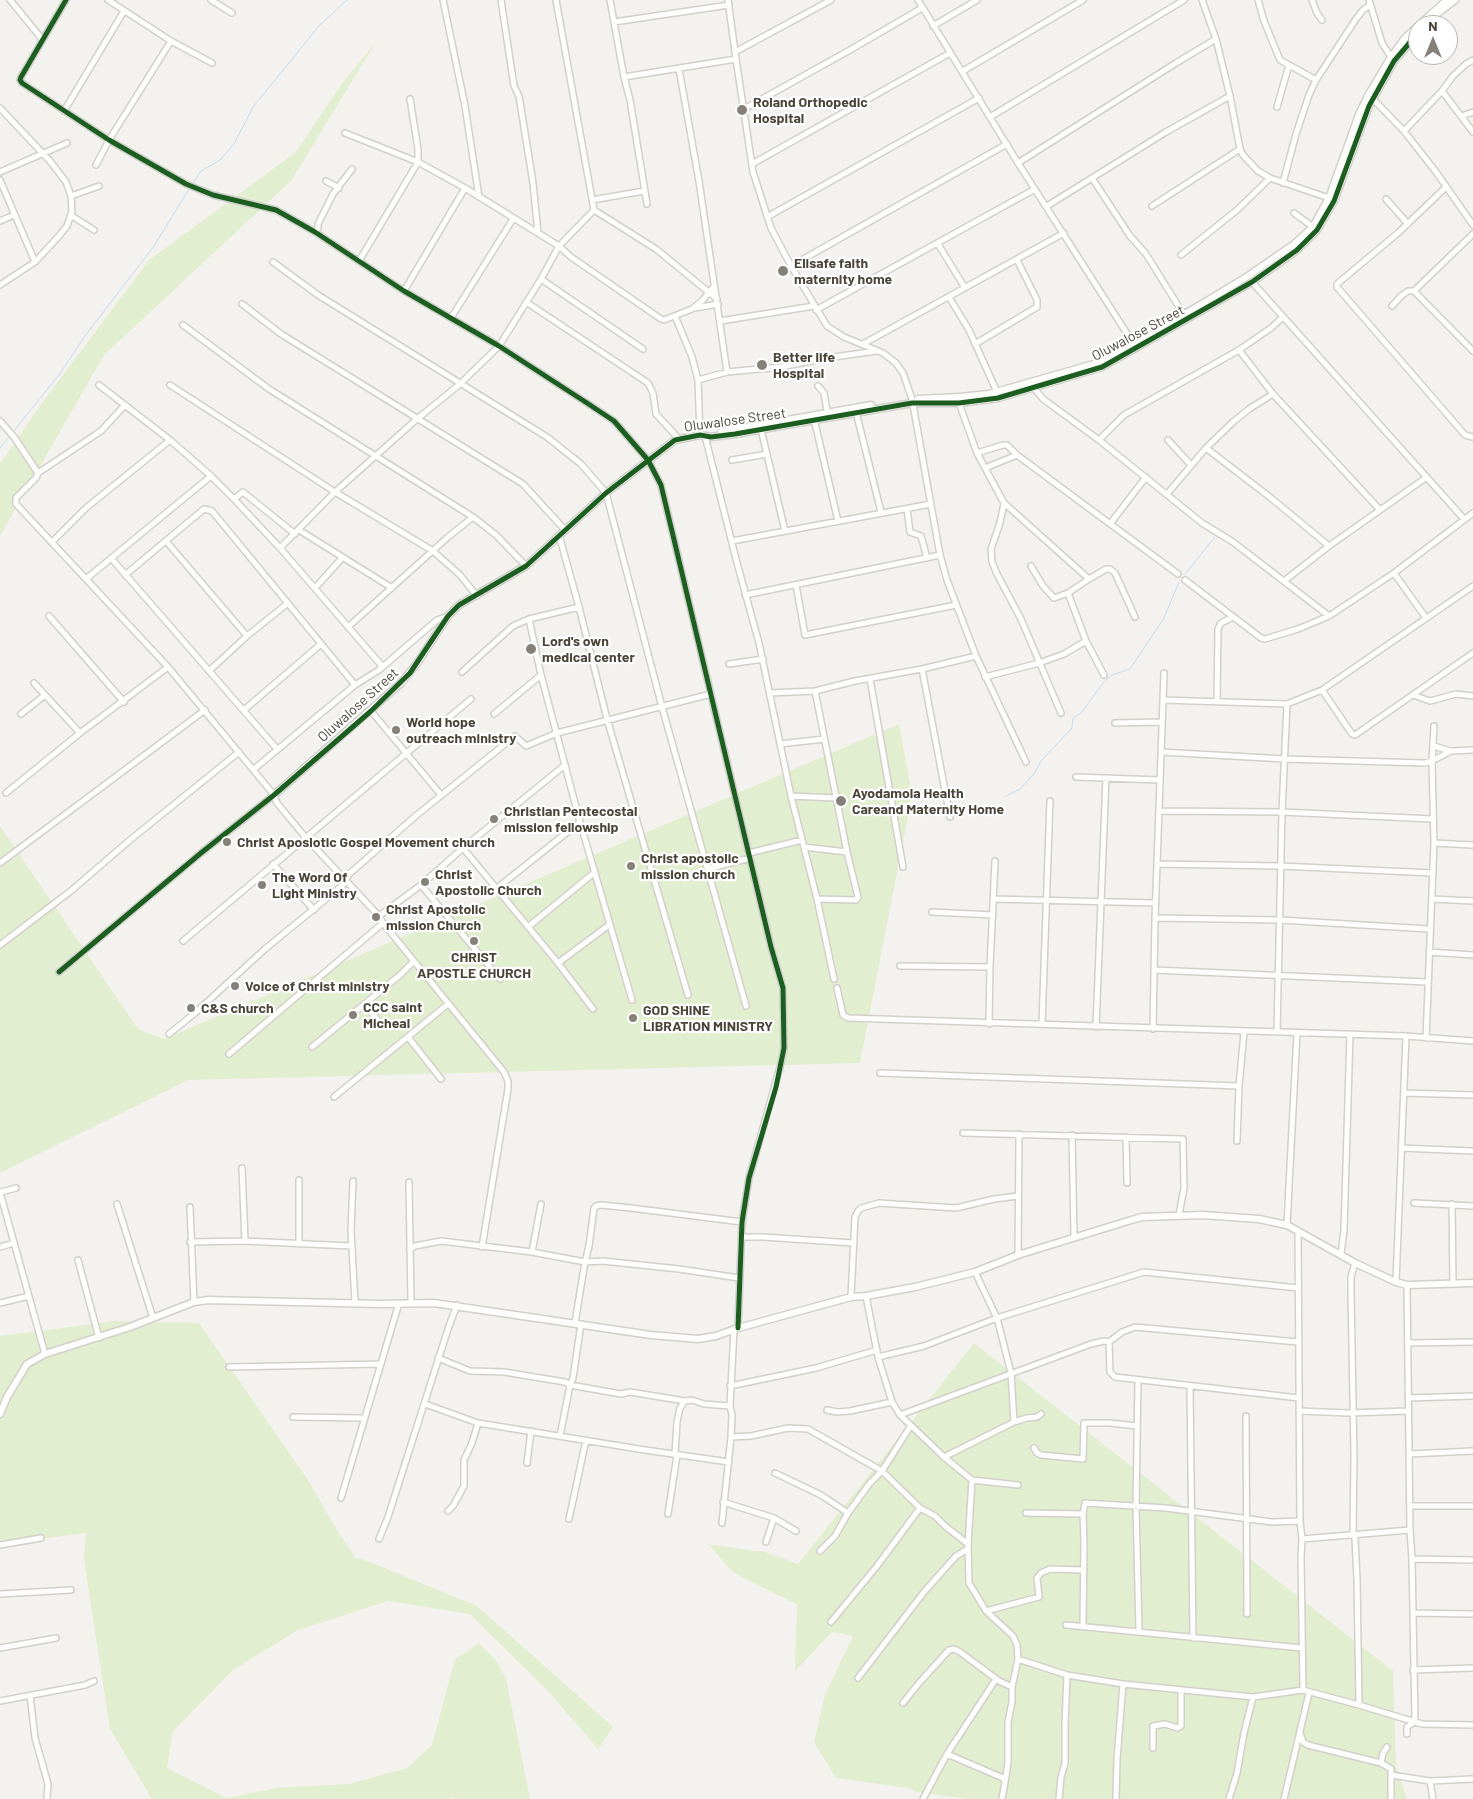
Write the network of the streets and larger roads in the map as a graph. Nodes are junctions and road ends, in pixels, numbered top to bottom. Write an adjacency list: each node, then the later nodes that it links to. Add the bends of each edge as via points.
1 (10, 0): 31 (street)
2 (66, 0): 31 (street)
3 (108, 0): 22 (street)
4 (211, 0): 23 (street)
5 (443, 0): 83 (street, via 465,106)
6 (501, 0): 102 (street, via 533,183)
7 (556, 0): 86 (street)
8 (610, 0): 27 (street)
9 (831, 0): 34 (street)
10 (918, 0): 21 (street)
11 (978, 0): 28 (street)
12 (1083, 0): 42 (street)
13 (1184, 0): 56 (street)
14 (1202, 0): 30 (street)
15 (1258, 0): 40 (street, via 1279,57)
16 (1312, 0): 26 (street)
17 (1447, 0): 24 (street, Oluwalose Street)
18 (1455, 0): 25 (street)
19 (729, 2): 27 (street); 34 (street)
20 (1369, 2): 36 (street, via 1382,43); 44 (street)
21 (922, 8): 28 (street); 52 (street)
22 (124, 11): 32 (street); 53 (street)
23 (232, 13)
24 (1431, 15)
25 (1436, 15)
26 (1322, 20)
27 (614, 22): 43 (street)
28 (933, 26): 35 (street)
29 (1408, 35): 36 (street, Oluwalose Street)
30 (1216, 39): 46 (street); 66 (street)
31 (42, 40): 53 (street, via 20,80)
32 (171, 41): 39 (street); 60 (street)
33 (1408, 45): 49 (street, Oluwalose Street, via 1394,61)
34 (736, 52): 37 (street)
35 (950, 53): 42 (street); 67 (street)
36 (1391, 58): 84 (street, Oluwalose Street, via 1360,112)
37 (736, 59): 41 (street); 52 (street)
38 (1473, 60): 45 (street, via 1453,76)
39 (212, 63)
40 (1288, 65): 44 (street); 50 (street)
41 (680, 69): 43 (street); 116 (street)
42 (963, 71): 47 (street)
43 (624, 77): 81 (street)
44 (1316, 80): 75 (street, via 1296,134)
45 (1442, 91): 55 (street); 57 (street)
46 (1230, 96): 63 (street); 71 (street)
47 (979, 98): 56 (street); 94 (street)
48 (410, 99): 65 (street)
49 (1373, 99): 57 (street); 114 (street, Oluwalose Street, via 1334,201 1317,230 1297,250)
50 (1277, 106)
51 (0, 108): 64 (street)
52 (744, 109): 67 (street)
53 (64, 110): 60 (street)
54 (1473, 112): 55 (street)
55 (1462, 116): 58 (street)
56 (990, 117): 62 (street)
57 (1404, 131): 77 (street)
58 (1473, 132)
59 (345, 133): 65 (street)
60 (109, 140): 68 (street); 101 (street, via 186,184 213,195 276,210)
61 (67, 143): 64 (street)
62 (1007, 144): 66 (street); 112 (street)
63 (1240, 149): 72 (street, via 1252,166); 89 (street)
64 (42, 153): 70 (street); 82 (street, via 66,182)
65 (418, 162): 79 (street); 109 (street)
66 (1018, 163): 80 (street)
67 (752, 164): 94 (street)
68 (96, 165)
69 (352, 169): 78 (street)
70 (0, 172)
71 (1092, 178): 88 (street); 128 (street)
72 (1270, 178): 75 (street); 107 (street, via 1238,210)
73 (0, 180): 92 (street)
74 (326, 182): 78 (street)
75 (1283, 183): 84 (street)
76 (99, 186): 82 (street)
77 (1446, 187): 97 (street); 98 (street)
78 (339, 188): 101 (street)
79 (465, 188): 83 (street); 118 (street)
80 (1036, 189): 88 (street); 105 (street)
81 (644, 191): 86 (street); 87 (street)
82 (71, 196): 93 (street)
83 (479, 197): 95 (street)
84 (1329, 198): 99 (street, Oluwalose Street)
85 (1386, 199): 97 (street)
86 (592, 200): 90 (street)
87 (647, 204)
88 (1047, 206): 103 (street)
89 (1152, 206)
90 (594, 210): 106 (street); 120 (street, via 656,249)
91 (1294, 213): 99 (street)
92 (14, 215): 96 (street); 110 (street)
93 (72, 216): 100 (street); 110 (street)
94 (767, 217): 112 (street)
95 (512, 219): 102 (street); 131 (street)
96 (0, 221)
97 (1408, 224): 162 (street, via 1337,287 1466,435)
98 (1473, 225)
99 (1313, 227): 128 (street, Oluwalose Street, via 1293,246)
100 (94, 230)
101 (315, 232): 109 (street)
102 (538, 233): 106 (street)
103 (1064, 234): 108 (street); 135 (street)
104 (1473, 234): 119 (street)
105 (938, 244): 117 (street); 126 (street)
106 (559, 246): 113 (street); 129 (street, via 661,319)
107 (1181, 255)
108 (1017, 260): 117 (street); 137 (street, via 1037,300 1037,307)
109 (359, 261): 118 (street)
110 (35, 262): 115 (street)
111 (273, 262): 145 (street, via 318,295)
112 (791, 266): 126 (street)
113 (541, 279): 122 (street); 139 (street)
114 (1252, 282): 130 (street); 134 (street, Oluwalose Street)
115 (0, 285)
116 (714, 286): 120 (street); 123 (street)
117 (965, 288): 121 (street)
118 (404, 291): 131 (street)
119 (1414, 291): 125 (street, via 1408,291); 142 (street)
120 (709, 292): 123 (street); 127 (street)
121 (949, 297): 136 (street); 137 (street)
122 (526, 302): 138 (street); 163 (street, via 648,383 654,393 656,414)
123 (718, 302): 127 (street); 132 (street)
124 (242, 304): 157 (street, via 281,334)
125 (1392, 306)
126 (815, 308): 132 (street); 136 (street, via 832,331)
127 (692, 309): 129 (street)
128 (1184, 315): 134 (street, Oluwalose Street)
129 (675, 316): 144 (street)
130 (1282, 317): 140 (street); 178 (street)
131 (451, 318): 138 (street)
132 (720, 321): 143 (street)
133 (183, 325): 171 (street, via 269,389)
134 (1171, 325): 135 (street, Oluwalose Street); 149 (street, Oluwalose Street, via 1102,367)
135 (1133, 343): 150 (street, Oluwalose Street, via 1100,362)
136 (863, 344): 141 (street)
137 (975, 344): 150 (street)
138 (498, 346): 145 (street); 172 (street, via 614,421)
139 (643, 349)
140 (1239, 350): 151 (street); 165 (street, via 1124,415)
141 (878, 351): 143 (street); 152 (street, via 900,368)
142 (1473, 351)
143 (727, 372): 144 (street)
144 (698, 380): 161 (street)
145 (460, 384): 157 (street); 181 (street, via 546,437 580,464)
146 (99, 385): 154 (street)
147 (170, 385): 180 (street)
148 (818, 386): 156 (street, via 824,393)
149 (1034, 388): 153 (street, Oluwalose Street, via 998,398); 165 (street, via 1043,399)
150 (997, 392): 152 (street, Oluwalose Street)
151 (1274, 394): 167 (street, via 1249,409); 187 (street)
152 (912, 401): 153 (street, Oluwalose Street); 155 (street, Oluwalose Street); 156 (street, Oluwalose Street); 185 (street)
153 (959, 403): 168 (street)
154 (125, 405): 164 (street); 176 (street, via 101,431)
155 (856, 412): 156 (street, Oluwalose Street); 188 (street)
156 (828, 414): 158 (street, Oluwalose Street); 161 (street, Oluwalose Street)
157 (417, 418): 171 (street); 195 (street, via 523,484)
158 (814, 419): 160 (street, Oluwalose Street); 192 (street)
159 (0, 421): 176 (street)
160 (761, 429): 161 (street, Oluwalose Street); 169 (street)
161 (703, 436): 163 (street, Oluwalose Street); 200 (street)
162 (1473, 437)
163 (679, 439): 172 (street, Oluwalose Street)
164 (170, 440): 177 (street); 201 (street, via 86,508)
165 (1099, 440): 179 (street)
166 (1168, 440): 174 (street)
167 (1206, 448): 174 (street); 202 (street)
168 (977, 453): 170 (street, via 1005,445); 175 (street)
169 (767, 454): 173 (street); 196 (street)
170 (1017, 455): 175 (street); 193 (street)
171 (376, 456): 180 (street); 190 (street)
172 (648, 460): 181 (street, Oluwalose Street); 259 (street, via 661,485)
173 (732, 460)
174 (1191, 465): 182 (street)
175 (985, 468): 184 (street)
176 (38, 473): 201 (street, via 15,502)
177 (211, 476): 183 (street); 206 (street)
178 (1427, 477): 187 (street); 191 (street)
179 (1146, 478): 182 (street); 193 (street)
180 (335, 492): 194 (street); 204 (street)
181 (606, 493): 195 (street, Oluwalose Street); 268 (street)
182 (1167, 494): 217 (street)
183 (234, 499): 197 (street, via 243,492); 203 (street)
184 (1004, 503): 215 (street); 242 (street, via 991,549 992,562)
185 (930, 504): 186 (street); 205 (street)
186 (907, 509): 188 (street); 208 (street, via 910,532 921,536)
187 (1380, 510): 202 (street)
188 (881, 512): 192 (street)
189 (1473, 513): 191 (street)
190 (472, 517): 204 (street); 209 (street, via 496,535)
191 (1464, 519): 211 (street)
192 (838, 521): 196 (street)
193 (1110, 524): 212 (street)
194 (299, 530): 197 (street); 207 (street)
195 (565, 530): 198 (street, Oluwalose Street)
196 (785, 531): 200 (street)
197 (294, 534): 203 (street)
198 (559, 535): 209 (street, Oluwalose Street); 227 (street)
199 (166, 541): 213 (street); 225 (street, via 204,509 212,511); 236 (street)
200 (732, 541): 223 (street)
201 (52, 542): 214 (street)
202 (1329, 546): 217 (street)
203 (280, 548): 220 (street)
204 (433, 552): 221 (street); 224 (street, via 460,575)
205 (940, 555): 208 (street); 226 (street)
206 (111, 558): 213 (street); 214 (street)
207 (342, 558): 220 (street); 221 (street)
208 (927, 558): 218 (street)
209 (526, 566): 224 (street, Oluwalose Street)
210 (1031, 566): 222 (street, via 1054,598)
211 (1394, 572): 231 (street); 233 (street)
212 (1178, 574)
213 (126, 575): 247 (street)
214 (86, 579): 245 (street)
215 (1089, 579): 222 (street); 232 (street, via 1108,569 1115,573)
216 (1185, 580): 230 (street)
217 (1284, 581): 231 (street)
218 (796, 586): 223 (street); 226 (street, via 805,635)
219 (1473, 586): 233 (street)
220 (315, 588): 235 (street)
221 (392, 588): 235 (street)
222 (1068, 593): 237 (street)
223 (745, 595): 241 (street)
224 (477, 596): 229 (street, Oluwalose Street)
225 (288, 603): 236 (street); 238 (street)
226 (956, 605): 240 (street)
227 (579, 607): 234 (street); 275 (street)
228 (49, 616): 266 (street)
229 (448, 616): 244 (street, via 436,620); 271 (street, Oluwalose Street, via 410,673)
230 (1233, 616): 231 (street, via 1263,639); 265 (street, via 1221,623 1218,629)
231 (1329, 616)
232 (1135, 617)
233 (1426, 618): 256 (street)
234 (529, 620): 248 (street, via 513,626); 250 (street)
235 (348, 627): 244 (street)
236 (247, 636): 247 (street)
237 (1086, 641): 242 (street); 251 (street)
238 (321, 644): 255 (street); 270 (street)
239 (1473, 653): 261 (street)
240 (976, 656): 246 (street); 252 (street)
241 (762, 659): 243 (street); 258 (street)
242 (1039, 663): 252 (street); 272 (street)
243 (729, 664)
244 (382, 666): 255 (street)
245 (168, 667): 266 (street); 269 (street)
246 (922, 669): 253 (street); 306 (street)
247 (209, 671): 270 (street)
248 (462, 672)
249 (1164, 673): 264 (street)
250 (541, 674): 274 (street); 280 (street)
251 (1104, 675)
252 (985, 677): 292 (street)
253 (870, 679): 257 (street); 322 (street)
254 (34, 683): 260 (street)
255 (355, 685): 284 (street)
256 (1322, 690): 261 (street, via 1354,735); 267 (street)
257 (815, 691): 258 (street); 281 (street)
258 (770, 693): 282 (street)
259 (711, 694): 268 (street); 316 (street)
260 (45, 695): 273 (street); 279 (street)
261 (1413, 695): 262 (street, via 1430,701 1456,694)
262 (1473, 696)
263 (471, 699): 289 (street)
264 (1163, 700): 265 (street); 276 (street)
265 (1217, 701): 267 (street)
266 (124, 702): 279 (street)
267 (1287, 704): 290 (street)
268 (662, 707): 275 (street); 323 (street)
269 (205, 710): 287 (street); 318 (street)
270 (244, 710): 284 (street)
271 (371, 711): 289 (street); 299 (street, Oluwalose Street)
272 (1061, 713)
273 (21, 714)
274 (494, 714)
275 (606, 719): 280 (street); 361 (street)
276 (1162, 722): 277 (street); 288 (street)
277 (1115, 723)
278 (1434, 726): 283 (street)
279 (80, 733): 298 (street)
280 (557, 733): 293 (street); 300 (street, via 526,746 515,736)
281 (824, 739): 282 (street); 302 (street)
282 (780, 744): 301 (street)
283 (1434, 746): 286 (street); 291 (street)
284 (277, 749): 294 (street)
285 (1473, 750): 286 (street)
286 (1451, 751): 291 (street)
287 (239, 752): 294 (street); 347 (street)
288 (1161, 752): 290 (street); 297 (street)
289 (407, 754): 300 (street); 309 (street)
290 (1285, 759): 291 (street); 305 (street)
291 (1432, 761): 307 (street)
292 (1026, 762)
293 (566, 764): 308 (street); 314 (street)
294 (252, 770): 299 (street)
295 (1076, 777): 296 (street)
296 (1106, 778): 297 (street); 334 (street)
297 (1159, 780): 304 (street)
298 (6, 793)
299 (274, 795): 309 (street); 355 (street, Oluwalose Street)
300 (441, 795): 326 (street)
301 (791, 796): 302 (street); 310 (street)
302 (836, 798): 315 (street)
303 (1050, 801): 332 (street)
304 (1160, 810): 305 (street); 320 (street)
305 (1282, 812): 307 (street); 321 (street)
306 (950, 817)
307 (1432, 819): 311 (street)
308 (580, 822): 324 (street); 328 (street)
309 (306, 838): 319 (street); 326 (street)
310 (802, 840): 313 (street); 316 (street)
311 (1434, 843): 312 (street); 325 (street)
312 (1473, 845)
313 (804, 847): 315 (street); 331 (street)
314 (462, 848): 327 (street); 328 (street)
315 (847, 852): 331 (street, via 858,899)
316 (750, 856): 323 (street); 410 (street, via 770,947 783,988 784,1048 749,1178)
317 (995, 861): 329 (street)
318 (0, 863)
319 (273, 864): 336 (street); 346 (street)
320 (1158, 864): 321 (street); 335 (street)
321 (1280, 866): 325 (street); 341 (street)
322 (902, 867)
323 (707, 869): 365 (street)
324 (596, 872): 343 (street); 344 (street)
325 (1433, 873): 330 (street)
326 (346, 880): 336 (street); 339 (street)
327 (421, 885): 339 (street); 357 (street)
328 (496, 889): 344 (street)
329 (993, 899): 332 (street); 338 (street)
330 (1432, 899): 333 (street); 345 (street)
331 (817, 900): 358 (street)
332 (1045, 900): 334 (street); 369 (street)
333 (1473, 901)
334 (1101, 902): 335 (street); 370 (street)
335 (1156, 903): 340 (street)
336 (314, 910): 375 (street)
337 (932, 912): 338 (street)
338 (993, 915): 353 (street)
339 (379, 916): 342 (street)
340 (1155, 918): 341 (street); 354 (street)
341 (1280, 920): 345 (street); 356 (street)
342 (383, 923): 350 (street); 382 (street)
343 (609, 925): 351 (street); 362 (street)
344 (528, 927): 351 (street)
345 (1429, 928): 348 (street)
346 (183, 941)
347 (0, 945)
348 (1429, 952): 349 (street); 359 (street)
349 (1473, 955)
350 (414, 961): 363 (street); 364 (street)
351 (558, 963): 366 (street)
352 (900, 966): 353 (street)
353 (990, 968): 368 (street)
354 (1154, 970): 356 (street); 371 (street)
355 (59, 972)
356 (1277, 976): 359 (street); 373 (street)
357 (500, 979)
358 (834, 979)
359 (1427, 982): 379 (street)
360 (837, 988): 368 (street, via 843,1015 848,1018)
361 (688, 994)
362 (632, 1000)
363 (364, 1004): 367 (street); 381 (street)
364 (448, 1004): 378 (street); 422 (street, via 495,1060 508,1081)
365 (746, 1006)
366 (593, 1009)
367 (377, 1018)
368 (989, 1024): 369 (street)
369 (1042, 1024): 370 (street)
370 (1096, 1027): 371 (street)
371 (1153, 1029): 372 (street)
372 (1244, 1032): 373 (street); 385 (street)
373 (1277, 1032): 374 (street)
374 (1297, 1033): 376 (street); 411 (street)
375 (169, 1034)
376 (1350, 1034): 377 (street); 425 (street, via 1344,1230)
377 (1406, 1036): 379 (street); 386 (street)
378 (408, 1037): 384 (street); 388 (street)
379 (1426, 1038): 380 (street)
380 (1473, 1041)
381 (312, 1047)
382 (229, 1054)
383 (880, 1073): 385 (street)
384 (441, 1079)
385 (1239, 1086): 393 (street)
386 (1404, 1093): 387 (street); 394 (street)
387 (1473, 1094)
388 (334, 1097)
389 (963, 1133): 390 (street)
390 (1019, 1134): 391 (street); 402 (street)
391 (1072, 1135): 392 (street); 414 (street)
392 (1126, 1137): 400 (street); 409 (street, via 1183,1139 1184,1188)
393 (1238, 1142)
394 (1401, 1148): 395 (street); 432 (street)
395 (1473, 1151)
396 (242, 1168): 416 (street)
397 (298, 1180): 419 (street)
398 (353, 1181): 420 (street)
399 (409, 1182): 423 (street)
400 (1127, 1183)
401 (16, 1188): 417 (street, via 0,1194)
402 (1018, 1196): 418 (street, via 956,1208 868,1205 855,1217); 426 (street)
403 (1414, 1203): 406 (street)
404 (117, 1204): 446 (street)
405 (541, 1204): 424 (street)
406 (1452, 1204): 407 (street); 434 (street)
407 (1473, 1206)
408 (190, 1207): 415 (street)
409 (1179, 1215): 411 (street, via 1240,1217); 414 (street, via 1142,1217)
410 (742, 1222): 413 (street); 428 (street, via 598,1205 594,1208)
411 (1287, 1225): 412 (street)
412 (1298, 1232): 425 (street); 436 (street)
413 (742, 1237): 418 (street); 431 (street)
414 (1074, 1237): 426 (street)
415 (190, 1242): 416 (street); 440 (street)
416 (245, 1242): 419 (street)
417 (14, 1243): 421 (street); 437 (street)
418 (853, 1243): 439 (street)
419 (299, 1244): 420 (street)
420 (351, 1246): 443 (street)
421 (0, 1247)
422 (482, 1247): 423 (street, via 441,1241); 424 (street)
423 (410, 1249): 441 (street)
424 (532, 1252): 428 (street)
425 (1340, 1254): 429 (street)
426 (1018, 1255): 430 (street)
427 (78, 1260): 450 (street)
428 (585, 1262): 431 (street, via 603,1261); 448 (street)
429 (1355, 1263): 432 (street); 476 (street, via 1351,1292)
430 (975, 1272): 438 (street); 447 (street)
431 (739, 1278): 449 (street)
432 (1396, 1282): 435 (street)
433 (1473, 1282): 434 (street)
434 (1453, 1284): 435 (street)
435 (1407, 1285): 454 (street)
436 (1298, 1288): 447 (street, via 1144,1272); 452 (street)
437 (29, 1296): 442 (street); 456 (street)
438 (866, 1296): 439 (street); 455 (street)
439 (851, 1297): 449 (street)
440 (194, 1302): 443 (street); 446 (street)
441 (411, 1302): 444 (street); 445 (street)
442 (0, 1303)
443 (355, 1303): 444 (street)
444 (399, 1303): 459 (street)
445 (457, 1306): 448 (street); 458 (street)
446 (153, 1318): 450 (street)
447 (996, 1318): 457 (street, via 924,1346); 461 (street)
448 (578, 1323): 449 (street, via 698,1339); 463 (street)
449 (736, 1329): 464 (street)
450 (99, 1338): 456 (street)
451 (1109, 1342): 452 (street, via 1135,1327); 461 (street, via 1091,1344); 462 (street, via 1112,1375)
452 (1298, 1342): 467 (street)
453 (1473, 1342): 454 (street)
454 (1408, 1343): 468 (street)
455 (877, 1350): 457 (street); 464 (street, via 816,1368)
456 (45, 1354): 477 (street, via 27,1364)
457 (878, 1357): 470 (street)
458 (438, 1358): 463 (street, via 470,1371 504,1372); 471 (street)
459 (381, 1364): 460 (street); 482 (street)
460 (229, 1367)
461 (1011, 1373): 479 (street); 483 (street)
462 (1138, 1380): 465 (street); 485 (street)
463 (570, 1385): 469 (street); 488 (street)
464 (730, 1386): 472 (street)
465 (1190, 1386): 467 (street); 509 (street)
466 (1473, 1396): 468 (street)
467 (1299, 1398): 475 (street)
468 (1408, 1398): 474 (street)
469 (685, 1401): 472 (street); 493 (street, via 677,1422)
470 (892, 1402): 473 (street, via 850,1411); 479 (street)
471 (425, 1404): 484 (street); 523 (street)
472 (730, 1406): 489 (street)
473 (827, 1410)
474 (1408, 1411): 476 (street); 494 (street)
475 (1299, 1412): 476 (street); 517 (street)
476 (1353, 1412): 521 (street)
477 (0, 1414)
478 (1041, 1414): 483 (street)
479 (900, 1415): 486 (street)
480 (1246, 1416): 516 (street)
481 (292, 1417): 482 (street)
482 (365, 1418): 502 (street)
483 (1014, 1422): 495 (street)
484 (478, 1423): 487 (street); 508 (street, via 464,1460 464,1486)
485 (1137, 1426): 491 (street, via 1084,1423 1083,1459 1041,1455); 504 (street)
486 (910, 1427): 495 (street); 498 (street)
487 (531, 1431): 488 (street); 497 (street)
488 (560, 1436): 490 (street)
489 (731, 1437): 496 (street); 498 (street, via 788,1428 808,1429)
490 (586, 1440): 493 (street); 515 (street)
491 (1034, 1448)
492 (1473, 1451): 494 (street)
493 (676, 1454): 496 (street); 512 (street)
494 (1409, 1454): 505 (street)
495 (944, 1457): 500 (street)
496 (729, 1462): 503 (street)
497 (527, 1464)
498 (882, 1471): 507 (street); 510 (street)
499 (775, 1473): 510 (street, via 821,1495)
500 (972, 1480): 501 (street); 527 (street)
501 (1018, 1485)
502 (341, 1498)
503 (723, 1502): 514 (street); 518 (street)
504 (1136, 1506): 509 (street); 513 (street, via 1085,1503); 541 (street)
505 (1410, 1506): 506 (street); 519 (street)
506 (1473, 1506)
507 (920, 1508): 527 (street, via 935,1516); 538 (street, via 878,1566)
508 (448, 1511)
509 (1192, 1512): 516 (street); 543 (street)
510 (848, 1513): 528 (street, via 835,1536)
511 (1026, 1513): 513 (street)
512 (668, 1514)
513 (1083, 1514): 531 (street)
514 (774, 1518): 520 (street); 525 (street)
515 (569, 1519)
516 (1247, 1519): 517 (street); 536 (street)
517 (1300, 1521): 524 (street)
518 (722, 1524)
519 (1410, 1530): 521 (street); 529 (street)
520 (796, 1531)
521 (1353, 1536): 524 (street); 561 (street)
522 (40, 1538): 526 (street)
523 (380, 1539)
524 (1302, 1540): 545 (street)
525 (766, 1542)
526 (0, 1545)
527 (968, 1547): 534 (street, via 969,1583); 550 (street, via 924,1592)
528 (820, 1551)
529 (1412, 1559): 530 (street); 535 (street)
530 (1473, 1560)
531 (1084, 1570): 534 (street, via 1050,1569 1041,1572 1037,1578 1039,1597); 540 (street)
532 (71, 1590): 533 (street)
533 (0, 1594)
534 (986, 1611): 546 (street, via 1016,1640)
535 (1413, 1613): 537 (street); 548 (street)
536 (1247, 1614)
537 (1473, 1614)
538 (831, 1622)
539 (1066, 1625): 540 (street)
540 (1083, 1626): 541 (street)
541 (1139, 1631): 543 (street)
542 (56, 1638): 544 (street)
543 (1193, 1638): 545 (street)
544 (0, 1648)
545 (1302, 1648): 556 (street)
546 (1018, 1659): 549 (street); 554 (street)
547 (1473, 1668): 548 (street)
548 (1413, 1670): 562 (street)
549 (1068, 1675): 553 (street); 577 (street, via 1065,1763)
550 (858, 1678)
551 (996, 1679): 554 (street); 560 (street, via 960,1652 949,1650); 568 (street)
552 (94, 1681): 557 (street, via 85,1686)
553 (1123, 1684): 555 (street); 578 (street)
554 (1012, 1687): 573 (street)
555 (1181, 1690): 558 (street); 567 (street, via 1181,1726 1153,1726)
556 (1306, 1692): 558 (street); 561 (street); 564 (street)
557 (30, 1694): 559 (street); 574 (street, via 35,1738 48,1784)
558 (1253, 1697): 579 (street)
559 (0, 1701)
560 (903, 1703)
561 (1359, 1705): 562 (street)
562 (1415, 1722): 563 (street); 565 (street, via 1407,1727)
563 (1473, 1725)
564 (1300, 1733): 569 (street, via 1308,1745); 580 (street)
565 (1407, 1734)
566 (1388, 1747): 569 (street)
567 (1153, 1748)
568 (947, 1754): 573 (street, via 1001,1777); 575 (street)
569 (1381, 1763): 570 (street, via 1391,1769)
570 (1391, 1776): 572 (street); 581 (street)
571 (1473, 1779): 572 (street)
572 (1430, 1781): 582 (street)
573 (1005, 1782): 576 (street)
574 (47, 1799)
575 (923, 1799)
576 (1002, 1799)
577 (1059, 1799)
578 (1116, 1799)
579 (1229, 1799)
580 (1284, 1799)
581 (1391, 1799)
582 (1432, 1799)

